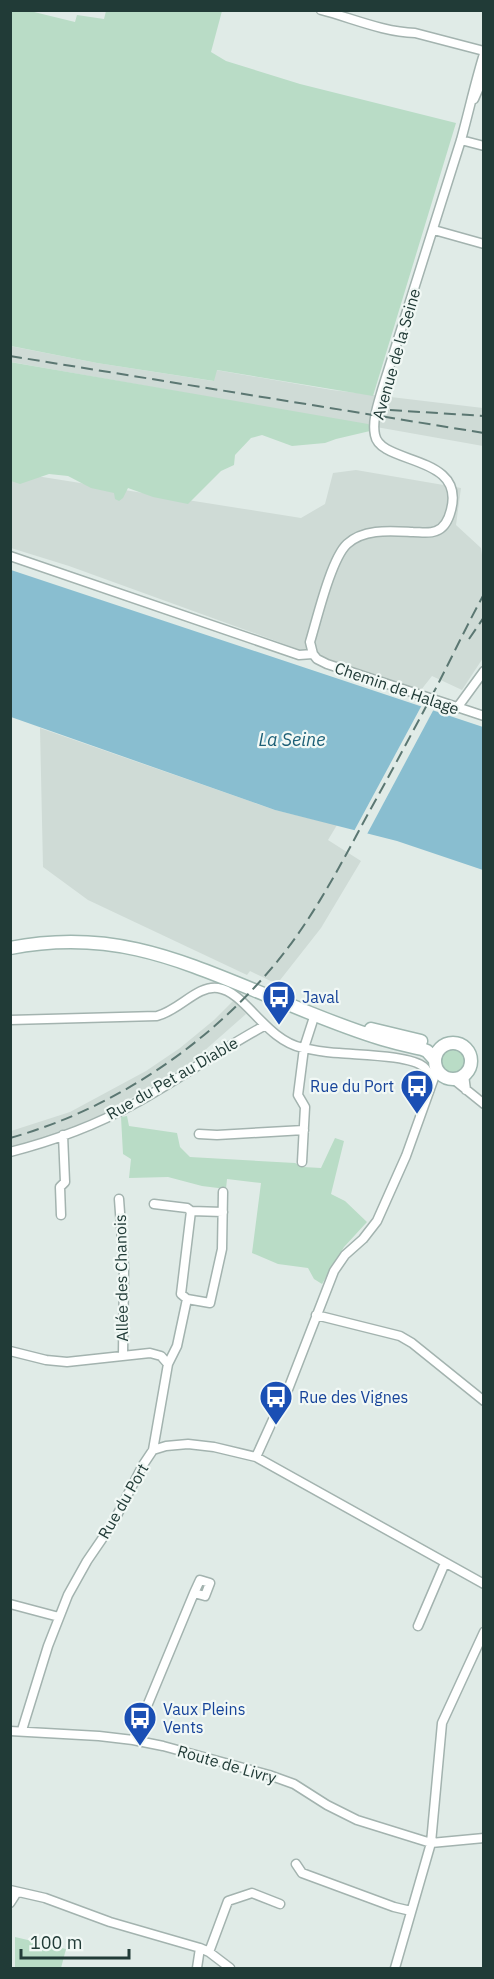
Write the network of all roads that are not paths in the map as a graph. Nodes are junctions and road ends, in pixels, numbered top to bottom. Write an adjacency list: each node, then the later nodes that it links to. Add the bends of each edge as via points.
1 (321, 10): 2 (street)
2 (483, 53): 4 (street, Avenue de la Seine)
3 (483, 76): 4 (street, Avenue de la Seine)
4 (471, 105): 5 (street, Avenue de la Seine)
5 (461, 140): 6 (street); 7 (street, Avenue de la Seine)
6 (483, 146)
7 (434, 230): 8 (street); 10 (street, Avenue de la Seine, via 382,390 375,435 384,447 446,478 453,493 452,509 446,523 435,532 374,532 348,543 332,572 310,642)
8 (483, 244)
9 (10, 556): 10 (street, via 299,655)
10 (313, 654): 12 (street, Chemin de Halage, via 327,664)
11 (483, 671): 12 (street)
12 (457, 708): 13 (street, Chemin de Halage)
13 (483, 716)
14 (10, 948): 15 (main road, via 58,941 112,944 179,960)
15 (315, 1014): 18 (main road); 20 (street)
16 (10, 1020): 17 (street, via 157,1016 169,1013 196,993 216,988 234,995)
17 (264, 1026): 20 (street, via 288,1043); 29 (street, Rue du Pet au Diable, via 133,1104)
18 (349, 1027): 19 (main road); 22 (main road, via 427,1051)
19 (443, 1046): 22 (main road); 24 (main road, via 453,1043 463,1047)
20 (304, 1048): 25 (street, via 408,1060 427,1069); 27 (street, via 298,1095 305,1107)
21 (483, 1055): 24 (main road)
22 (435, 1062): 24 (main road); 25 (street)
23 (483, 1063): 24 (main road)
24 (460, 1070): 25 (street); 26 (street, via 466,1090)
25 (431, 1085): 39 (street, via 377,1221 334,1271)
26 (483, 1104)
27 (304, 1130): 28 (street); 31 (street)
28 (199, 1134)
29 (63, 1135): 30 (street, Rue du Pet au Diable); 37 (street, via 65,1182 60,1187)
30 (10, 1152)
31 (302, 1162)
32 (223, 1192): 36 (street)
33 (119, 1199): 41 (street, Allée des Chanois)
34 (154, 1204): 35 (street)
35 (191, 1211): 36 (street); 38 (street, via 181,1294)
36 (223, 1212): 38 (street, via 222,1249 210,1303)
37 (61, 1215)
38 (187, 1299): 42 (street, via 177,1346)
39 (315, 1315): 43 (street, via 400,1336); 45 (street, via 288,1392)
40 (10, 1351): 41 (street, via 67,1362)
41 (123, 1356): 42 (street, via 150,1353 161,1356)
42 (168, 1364): 44 (street)
43 (483, 1401)
44 (153, 1450): 45 (street, Rue du Port, via 188,1444); 50 (street, Rue du Port)
45 (256, 1457): 46 (street)
46 (445, 1563): 47 (street); 51 (street)
47 (483, 1584)
48 (194, 1593): 55 (street)
49 (10, 1604): 50 (street)
50 (59, 1617): 53 (street, Rue du Port)
51 (418, 1626)
52 (483, 1632): 57 (street, via 442,1723)
53 (22, 1730): 54 (street, Route de Livry); 55 (street, Route de Livry)
54 (10, 1731)
55 (133, 1740): 57 (street, Route de Livry, via 270,1775 294,1784 357,1820)
56 (483, 1838): 57 (street)
57 (431, 1843): 62 (street)
58 (296, 1864): 62 (street, via 302,1873)
59 (14, 1891): 60 (street); 63 (street)
60 (10, 1903)
61 (280, 1904): 64 (street, via 252,1893 228,1901)
62 (411, 1911): 67 (street)
63 (200, 1948): 64 (street); 65 (street)
64 (209, 1952): 66 (street)
65 (197, 1968)
66 (230, 1968)
67 (395, 1968)

